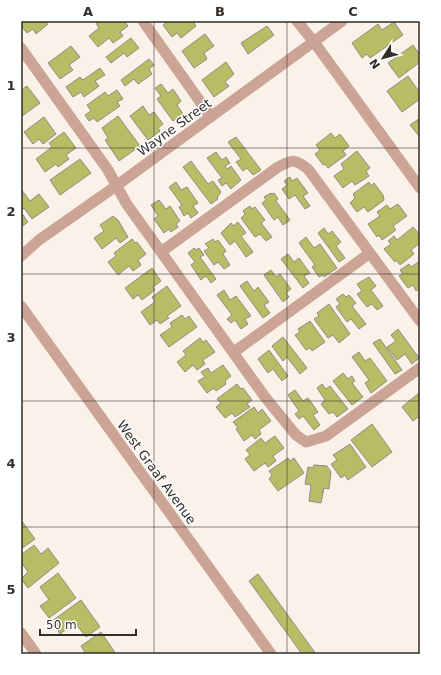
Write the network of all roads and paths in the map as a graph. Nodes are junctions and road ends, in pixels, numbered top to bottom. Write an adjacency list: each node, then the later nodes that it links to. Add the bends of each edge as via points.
1 (143, 21): 6 (street)
2 (297, 21): 4 (street)
3 (342, 21): 4 (street, Wayne Street)
4 (314, 42): 6 (street, Wayne Street); 8 (street)
5 (21, 48): 7 (street, via 108,170)
6 (211, 117): 7 (street, Wayne Street)
7 (116, 186): 9 (street); 11 (street, Wayne Street, via 39,240)
8 (420, 188)
9 (161, 252): 10 (street, via 278,167 291,161 298,162 308,169); 14 (street)
10 (370, 253): 13 (street); 14 (street)
11 (21, 256)
12 (21, 306): 18 (street, West Graaf Avenue)
13 (420, 321)
14 (234, 352): 15 (street, via 265,397 296,435 306,442 326,436)
15 (420, 368)
16 (21, 633): 17 (street)
17 (36, 654)
18 (271, 654)

